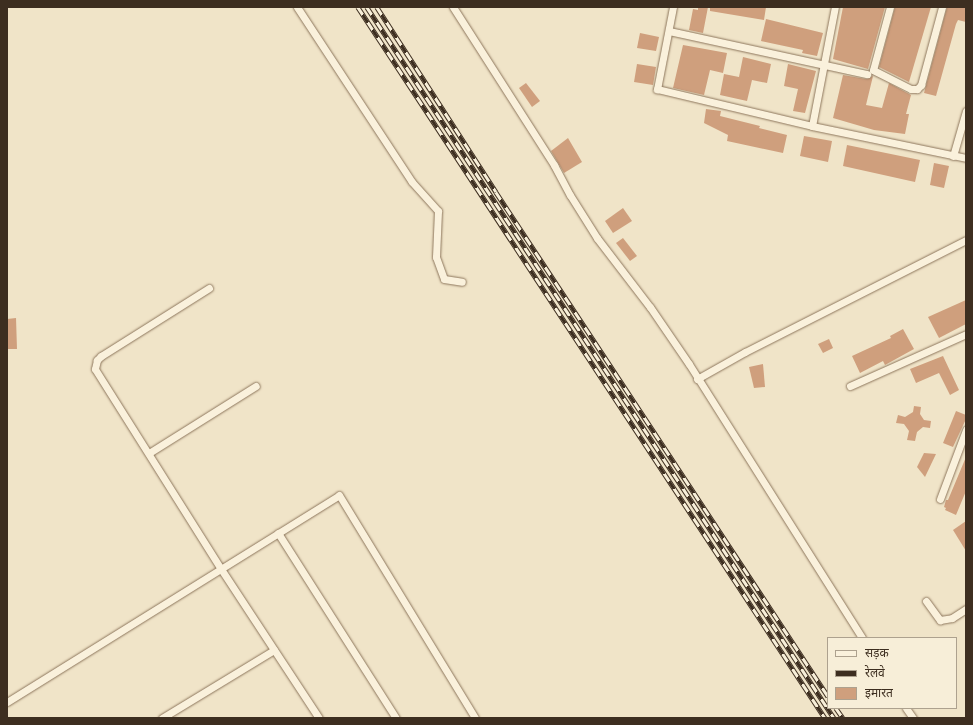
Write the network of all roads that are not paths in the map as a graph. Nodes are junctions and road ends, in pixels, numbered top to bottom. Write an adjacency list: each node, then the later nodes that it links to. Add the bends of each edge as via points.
1 (297, 7): 15 (street, via 412,182 438,211 436,257 444,279)
2 (453, 7): 18 (street, via 554,165 597,238 650,307)
3 (673, 7): 7 (street)
4 (835, 7): 8 (street)
5 (890, 7): 6 (street, via 873,70 917,90 921,85)
6 (942, 7)
7 (669, 31): 8 (street); 11 (street, via 657,90)
8 (823, 65): 9 (street); 11 (street)
9 (867, 74)
10 (966, 111): 12 (street)
11 (812, 126): 12 (street)
12 (953, 156): 13 (street)
13 (966, 158)
14 (966, 240): 18 (street)
15 (462, 282)
16 (209, 288): 22 (street, via 101,356 95,364 95,368)
17 (966, 334): 20 (street)
18 (697, 379): 28 (street)
19 (256, 386): 22 (street)
20 (850, 386)
21 (966, 430): 23 (street)
22 (149, 453): 25 (street)
23 (940, 499)
24 (278, 533): 25 (street); 34 (street); 35 (street, via 339,495)
25 (221, 569): 29 (street); 30 (street)
26 (926, 601): 27 (street, via 940,620 952,618)
27 (966, 609)
28 (861, 637)
29 (274, 650): 32 (street); 33 (street)
30 (7, 702)
31 (907, 709): 36 (street)
32 (162, 718)
33 (319, 718)
34 (396, 718)
35 (475, 718)
36 (913, 718)

